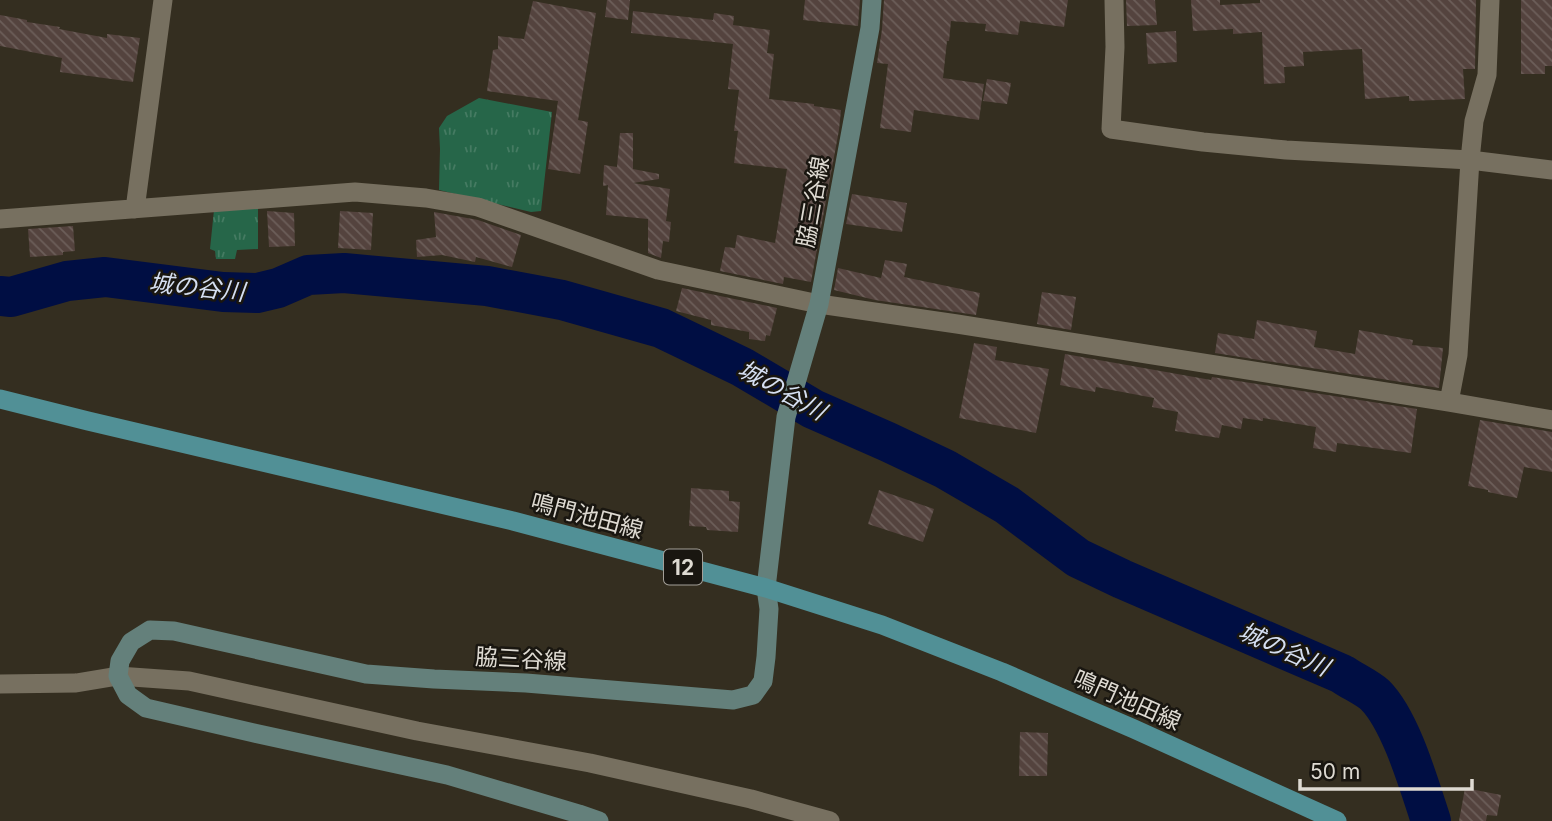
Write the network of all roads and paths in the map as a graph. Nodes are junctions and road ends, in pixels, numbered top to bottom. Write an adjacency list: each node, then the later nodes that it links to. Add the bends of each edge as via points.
1 (163, 0): 7 (street)
2 (872, 0): 9 (main road, 脇三谷線)
3 (1114, 0): 5 (street, via 1111,129 1286,150)
4 (1490, 0): 5 (street, via 1487,75 1474,121)
5 (1470, 160): 6 (street); 11 (street, via 1458,355)
6 (1552, 170)
7 (135, 209): 8 (street); 9 (street, via 355,192 426,198 478,207 658,270)
8 (0, 219)
9 (819, 304): 11 (street); 13 (main road, 脇三谷線, via 786,416)
10 (0, 399): 13 (main road, 鳴門池田線 / 12, via 513,522)
11 (1449, 402): 12 (street)
12 (1552, 420)
13 (766, 589): 14 (main road, 脇三谷線, via 769,609 763,681 754,695 733,700 366,674 174,631 150,630 131,642); 18 (main road, 鳴門池田線 / 12, via 882,625 1002,672)
14 (118, 676): 15 (street, via 76,683); 16 (main road, via 128,695 146,708 447,775); 17 (street, via 189,681 590,763)
15 (0, 684)
16 (600, 821)
17 (830, 821)
18 (1337, 821)

